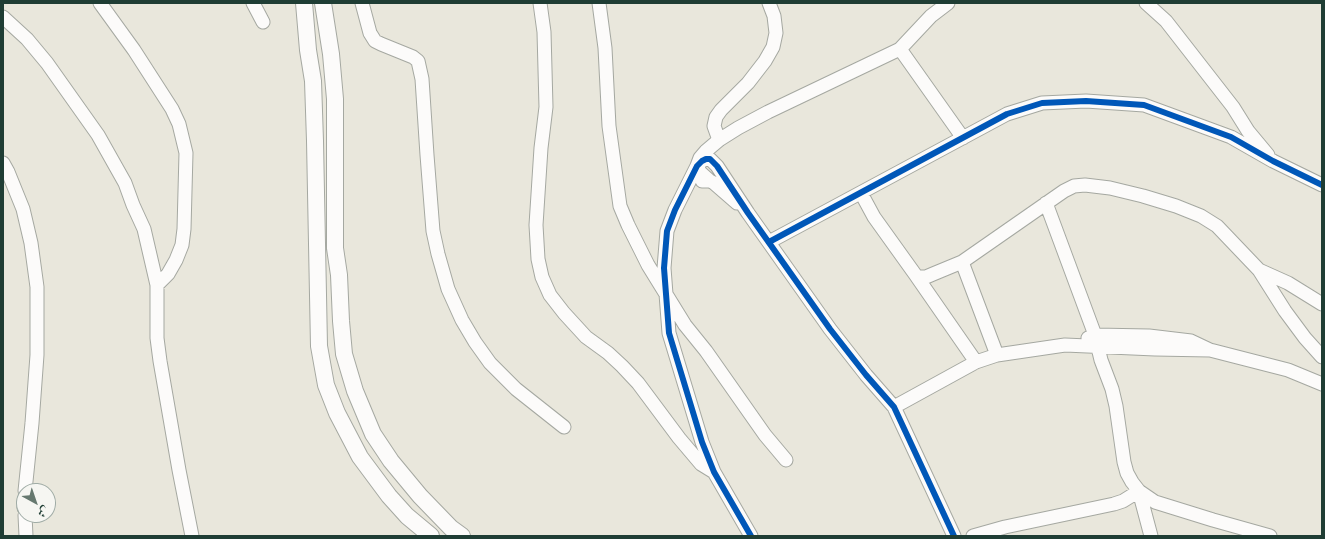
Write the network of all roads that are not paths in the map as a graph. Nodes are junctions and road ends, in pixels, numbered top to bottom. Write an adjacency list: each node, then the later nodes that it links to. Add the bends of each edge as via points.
1 (100, 3): 30 (street, via 172,109 179,124 186,153 182,245 168,274)
2 (253, 3): 12 (street)
3 (304, 3): 47 (main road, via 313,88 319,346 326,385 337,413 360,457 389,496)
4 (323, 3): 48 (main road, via 336,99 335,248 344,354 355,391 373,434 420,496)
5 (362, 3): 39 (street, via 370,34 375,41 418,61 422,79 433,231 448,289 462,320 490,363 516,389)
6 (540, 3): 41 (street, via 544,32 546,107 536,225 542,277 550,295 564,313 586,337 622,366 701,464)
7 (599, 3): 31 (street, via 605,48 609,126 620,206 637,245)
8 (769, 3): 15 (street, via 776,33 773,47 748,83 716,118 714,126)
9 (948, 3): 13 (street)
10 (1146, 3): 16 (street, via 1166,20)
11 (3, 17): 30 (street, via 27,39 47,63 113,161 144,229)
12 (263, 22)
13 (900, 49): 14 (street); 15 (street, via 768,112)
14 (963, 138): 16 (street, via 1006,114 1042,103 1086,100 1144,105 1231,137); 22 (street)
15 (719, 140): 18 (street, via 713,151); 19 (street, via 703,154)
16 (1273, 161): 21 (street)
17 (3, 163): 42 (street, via 23,209 37,287 37,355)
18 (715, 163): 19 (street, via 706,159); 24 (street)
19 (697, 166): 20 (street); 25 (street)
20 (710, 182): 24 (street, via 716,184); 25 (street, via 698,184)
21 (1322, 185)
22 (861, 193): 26 (street); 29 (street, via 874,217)
23 (1046, 203): 27 (street); 28 (street, via 1074,186 1086,185 1110,188 1176,206 1209,220); 33 (street)
24 (748, 213): 26 (street)
25 (667, 231): 31 (street)
26 (769, 242): 38 (street, via 830,329)
27 (962, 262): 29 (street, via 926,277); 34 (street)
28 (1259, 270): 32 (street, via 1288,283); 35 (street, via 1285,311)
29 (917, 277): 36 (street)
30 (157, 285): 46 (street, via 160,361)
31 (665, 293): 40 (street, via 685,325); 41 (street, via 669,333 702,442)
32 (1322, 304)
33 (1096, 341): 34 (street); 37 (street, via 1149,336 1191,341 1210,350 1288,370); 43 (street, via 1116,406 1127,473)
34 (997, 355): 36 (street)
35 (1322, 356)
36 (976, 362): 38 (street)
37 (1322, 384)
38 (894, 407): 50 (street)
39 (564, 427)
40 (786, 460)
41 (714, 472): 49 (street)
42 (26, 483)
43 (1139, 491): 51 (street, via 1114,504); 52 (street); 53 (street, via 1163,505)
44 (25, 523): 45 (street)
45 (26, 536)
46 (192, 536)
47 (431, 536)
48 (462, 536)
49 (750, 536)
50 (954, 536)
51 (973, 536)
52 (1151, 536)
53 (1270, 536)

